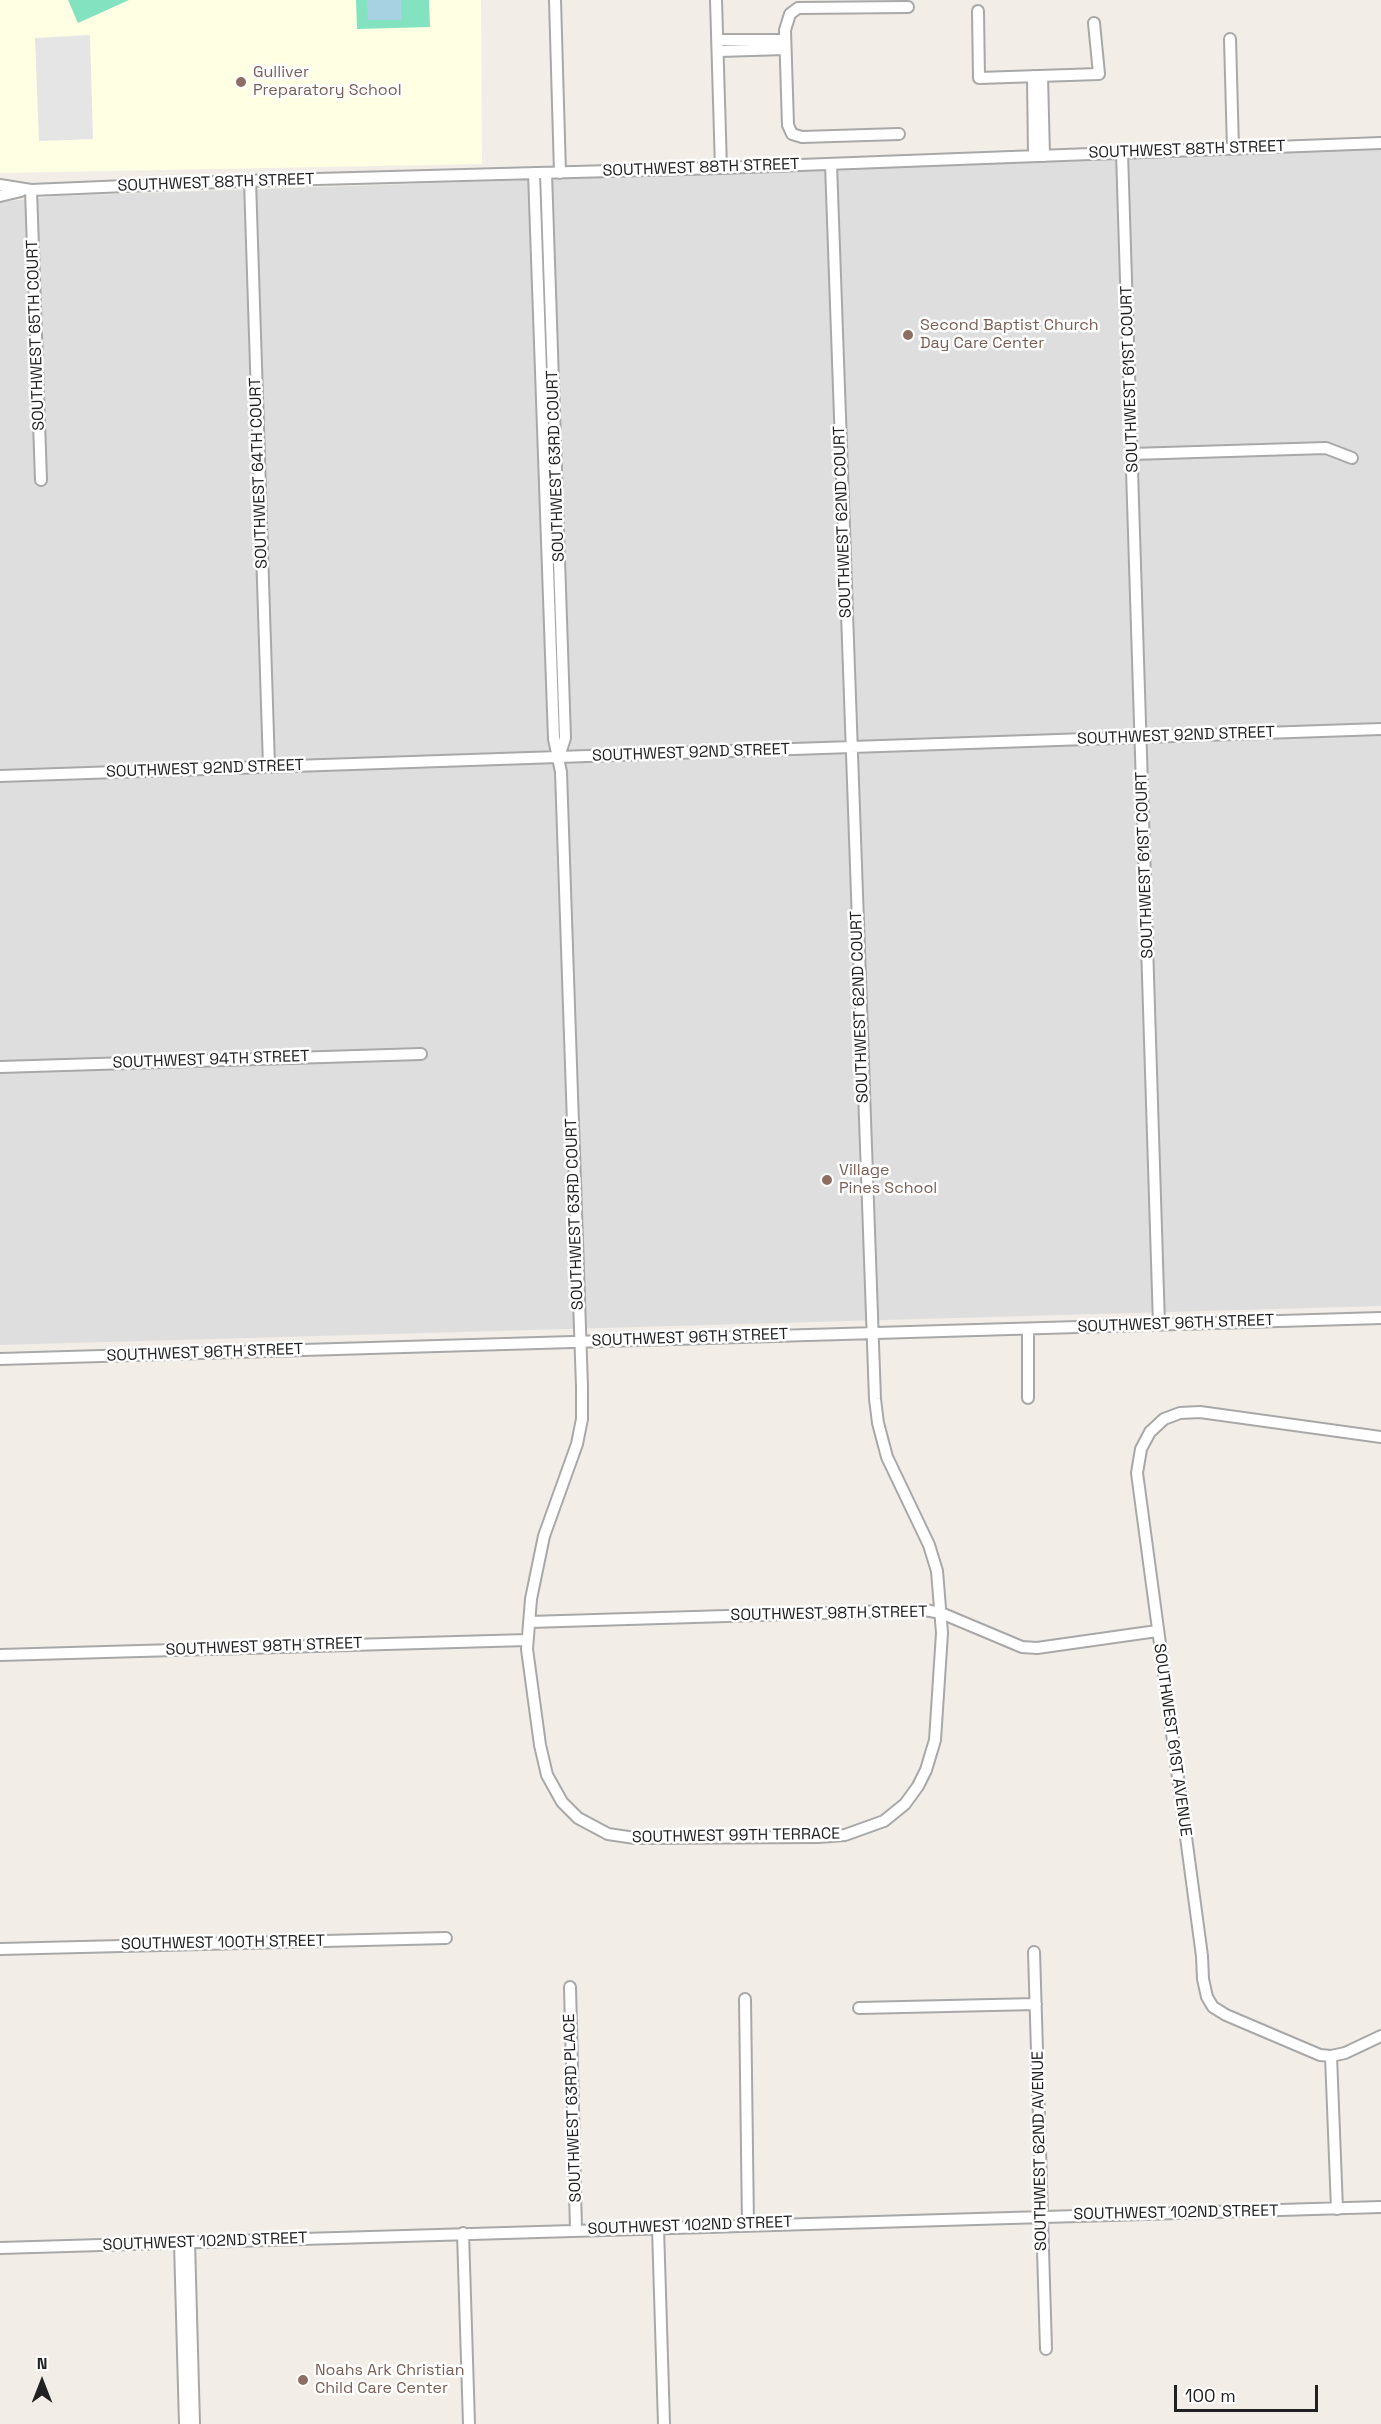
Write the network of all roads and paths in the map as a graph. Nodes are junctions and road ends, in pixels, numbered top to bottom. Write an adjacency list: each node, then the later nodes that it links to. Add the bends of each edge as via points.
1 (555, 0): 18 (street)
2 (716, 0): 8 (street)
3 (908, 7): 7 (street, via 793,10 787,20)
4 (978, 11): 9 (street, via 979,78)
5 (1094, 22): 9 (street, via 1099,74)
6 (1230, 39): 12 (street)
7 (785, 44): 8 (street); 10 (street, via 789,131 802,137)
8 (719, 45): 16 (street)
9 (1037, 76): 14 (street)
10 (899, 134)
11 (1381, 142): 12 (street, SOUTHWEST 88TH STREET)
12 (1233, 148): 13 (street, SOUTHWEST 88TH STREET)
13 (1122, 153): 14 (street, SOUTHWEST 88TH STREET); 28 (street, SOUTHWEST 61ST COURT)
14 (1039, 156): 15 (street, SOUTHWEST 88TH STREET)
15 (831, 164): 16 (street, SOUTHWEST 88TH STREET); 36 (street, SOUTHWEST 62ND COURT)
16 (721, 168): 18 (street, SOUTHWEST 88TH STREET)
17 (546, 173): 18 (street, SOUTHWEST 88TH STREET); 19 (street, SOUTHWEST 88TH STREET); 25 (street, SOUTHWEST 63RD COURT)
18 (560, 173)
19 (534, 174): 20 (street, SOUTHWEST 88TH STREET); 24 (street, SOUTHWEST 63RD COURT)
20 (250, 181): 22 (street, SOUTHWEST 88TH STREET); 38 (street, SOUTHWEST 64TH COURT)
21 (0, 185): 22 (street, SOUTHWEST 88TH STREET)
22 (26, 190): 23 (street, SOUTHWEST 88TH STREET); 30 (street, SOUTHWEST 65TH COURT)
23 (0, 196)
24 (538, 300): 25 (street); 26 (street, SOUTHWEST 63RD COURT)
25 (551, 300): 27 (street, SOUTHWEST 63RD COURT)
26 (542, 412): 27 (street); 31 (street, SOUTHWEST 63RD COURT)
27 (554, 412): 31 (street, SOUTHWEST 63RD COURT)
28 (1132, 454): 29 (street, via 1326,448); 35 (street, SOUTHWEST 61ST COURT)
29 (1352, 458)
30 (41, 480)
31 (552, 522): 32 (street, SOUTHWEST 63RD COURT); 33 (street, SOUTHWEST 63RD COURT)
32 (562, 635): 33 (street); 37 (street, SOUTHWEST 63RD COURT, via 565,738)
33 (550, 636): 37 (street, SOUTHWEST 63RD COURT, via 554,739)
34 (1381, 729): 35 (street, SOUTHWEST 92ND STREET)
35 (1142, 738): 36 (street, SOUTHWEST 92ND STREET); 43 (street, SOUTHWEST 61ST COURT)
36 (851, 747): 37 (street, SOUTHWEST 92ND STREET); 45 (street, SOUTHWEST 62ND COURT)
37 (559, 757): 38 (street, SOUTHWEST 92ND STREET); 46 (street, SOUTHWEST 63RD COURT)
38 (269, 766): 39 (street, SOUTHWEST 92ND STREET)
39 (0, 776)
40 (422, 1054): 41 (street, SOUTHWEST 94TH STREET)
41 (0, 1067)
42 (1381, 1318): 43 (street, SOUTHWEST 96TH STREET)
43 (1159, 1324): 44 (street, SOUTHWEST 96TH STREET)
44 (1028, 1329): 45 (street, SOUTHWEST 96TH STREET); 48 (street)
45 (871, 1333): 46 (street, SOUTHWEST 96TH STREET); 50 (street, SOUTHWEST 62ND COURT, via 874,1399 883,1446 928,1545 939,1577)
46 (580, 1342): 47 (street, SOUTHWEST 96TH STREET); 51 (street, SOUTHWEST 63RD COURT, via 580,1430 544,1536)
47 (0, 1359)
48 (1028, 1398)
49 (1381, 1437): 52 (street, SOUTHWEST 61ST AVENUE, via 1200,1412 1180,1413 1157,1424 1141,1449 1137,1473)
50 (941, 1613): 51 (street, SOUTHWEST 98TH STREET, via 926,1610); 52 (street, SOUTHWEST 98TH STREET, via 1029,1648); 55 (street, SOUTHWEST 62ND COURT, via 941,1668 933,1750 912,1796)
51 (529, 1622): 53 (street, SOUTHWEST 63RD COURT)
52 (1157, 1631): 65 (street, SOUTHWEST 61ST AVENUE, via 1207,1997 1233,2019 1316,2054)
53 (528, 1640): 54 (street, SOUTHWEST 98TH STREET); 56 (street, SOUTHWEST 63RD COURT, via 534,1705 547,1775 562,1802)
54 (0, 1655)
55 (884, 1821): 56 (street, SOUTHWEST 99TH TERRACE, via 845,1835 806,1837 635,1839 617,1837)
56 (588, 1825)
57 (446, 1938): 58 (street, SOUTHWEST 100TH STREET)
58 (0, 1949)
59 (1034, 1953): 62 (street, SOUTHWEST 62ND AVENUE)
60 (570, 1987): 71 (street, SOUTHWEST 63RD PLACE)
61 (745, 1999): 69 (street)
62 (1036, 2004): 63 (street); 68 (street, SOUTHWEST 62ND AVENUE)
63 (859, 2008)
64 (1381, 2036): 65 (street)
65 (1331, 2056): 67 (street)
66 (1381, 2207): 67 (street, SOUTHWEST 102ND STREET)
67 (1337, 2209): 68 (street, SOUTHWEST 102ND STREET)
68 (1041, 2216): 69 (street, SOUTHWEST 102ND STREET); 75 (street, SOUTHWEST 62ND AVENUE)
69 (748, 2225): 70 (street, SOUTHWEST 102ND STREET)
70 (658, 2228): 71 (street, SOUTHWEST 102ND STREET); 79 (street)
71 (576, 2230): 72 (street, SOUTHWEST 102ND STREET)
72 (463, 2233): 73 (street, SOUTHWEST 102ND STREET); 78 (street)
73 (184, 2242): 74 (street, SOUTHWEST 102ND STREET); 76 (street); 77 (street)
74 (0, 2248)
75 (1046, 2349)
76 (185, 2424)
77 (194, 2424)
78 (469, 2424)
79 (664, 2424)

